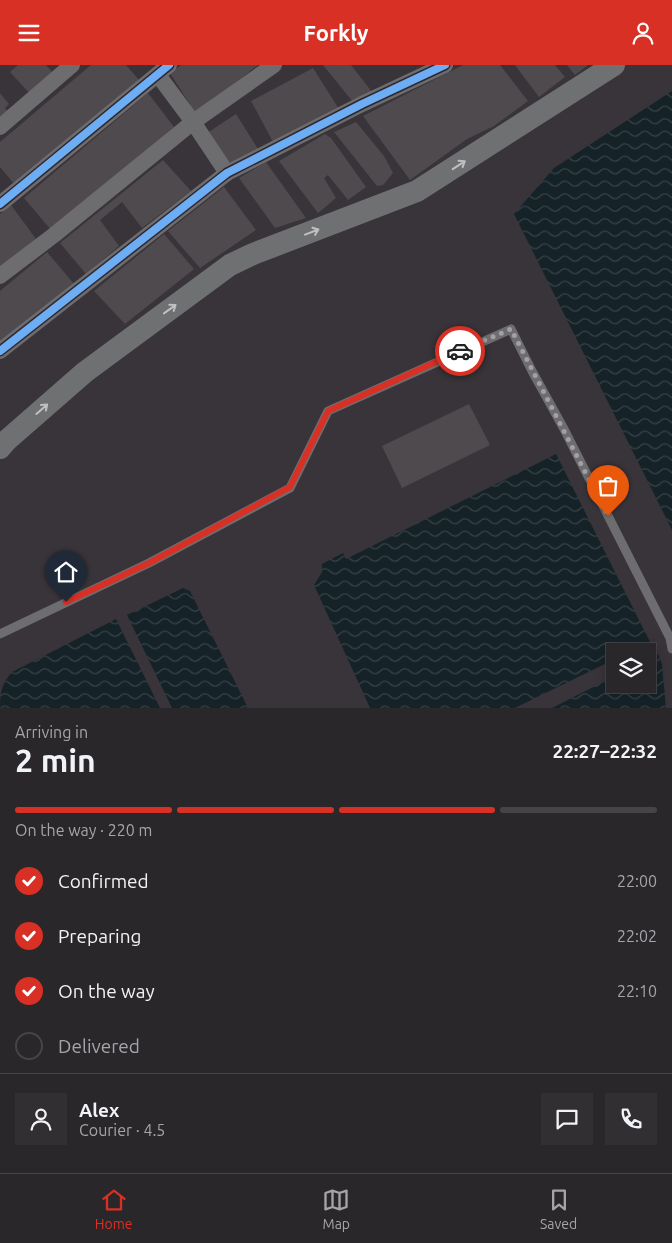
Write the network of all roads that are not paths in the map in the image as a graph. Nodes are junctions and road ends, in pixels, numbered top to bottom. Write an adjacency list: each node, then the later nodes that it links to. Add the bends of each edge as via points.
1 (72, 65): 7 (street)
2 (274, 65): 6 (street)
3 (445, 65): 8 (street)
4 (614, 65): 12 (main road, one-way to 4, via 85,372 230,265 417,191)
5 (163, 70): 6 (street); 9 (street)
6 (193, 122): 8 (street); 10 (street)
7 (0, 127)
8 (227, 173): 11 (street)
9 (0, 204)
10 (0, 276)
11 (0, 351)
12 (2, 443)
13 (0, 634): 14 (lane, via 149,563 290,487 328,411 511,329 670,638)
14 (672, 649)

